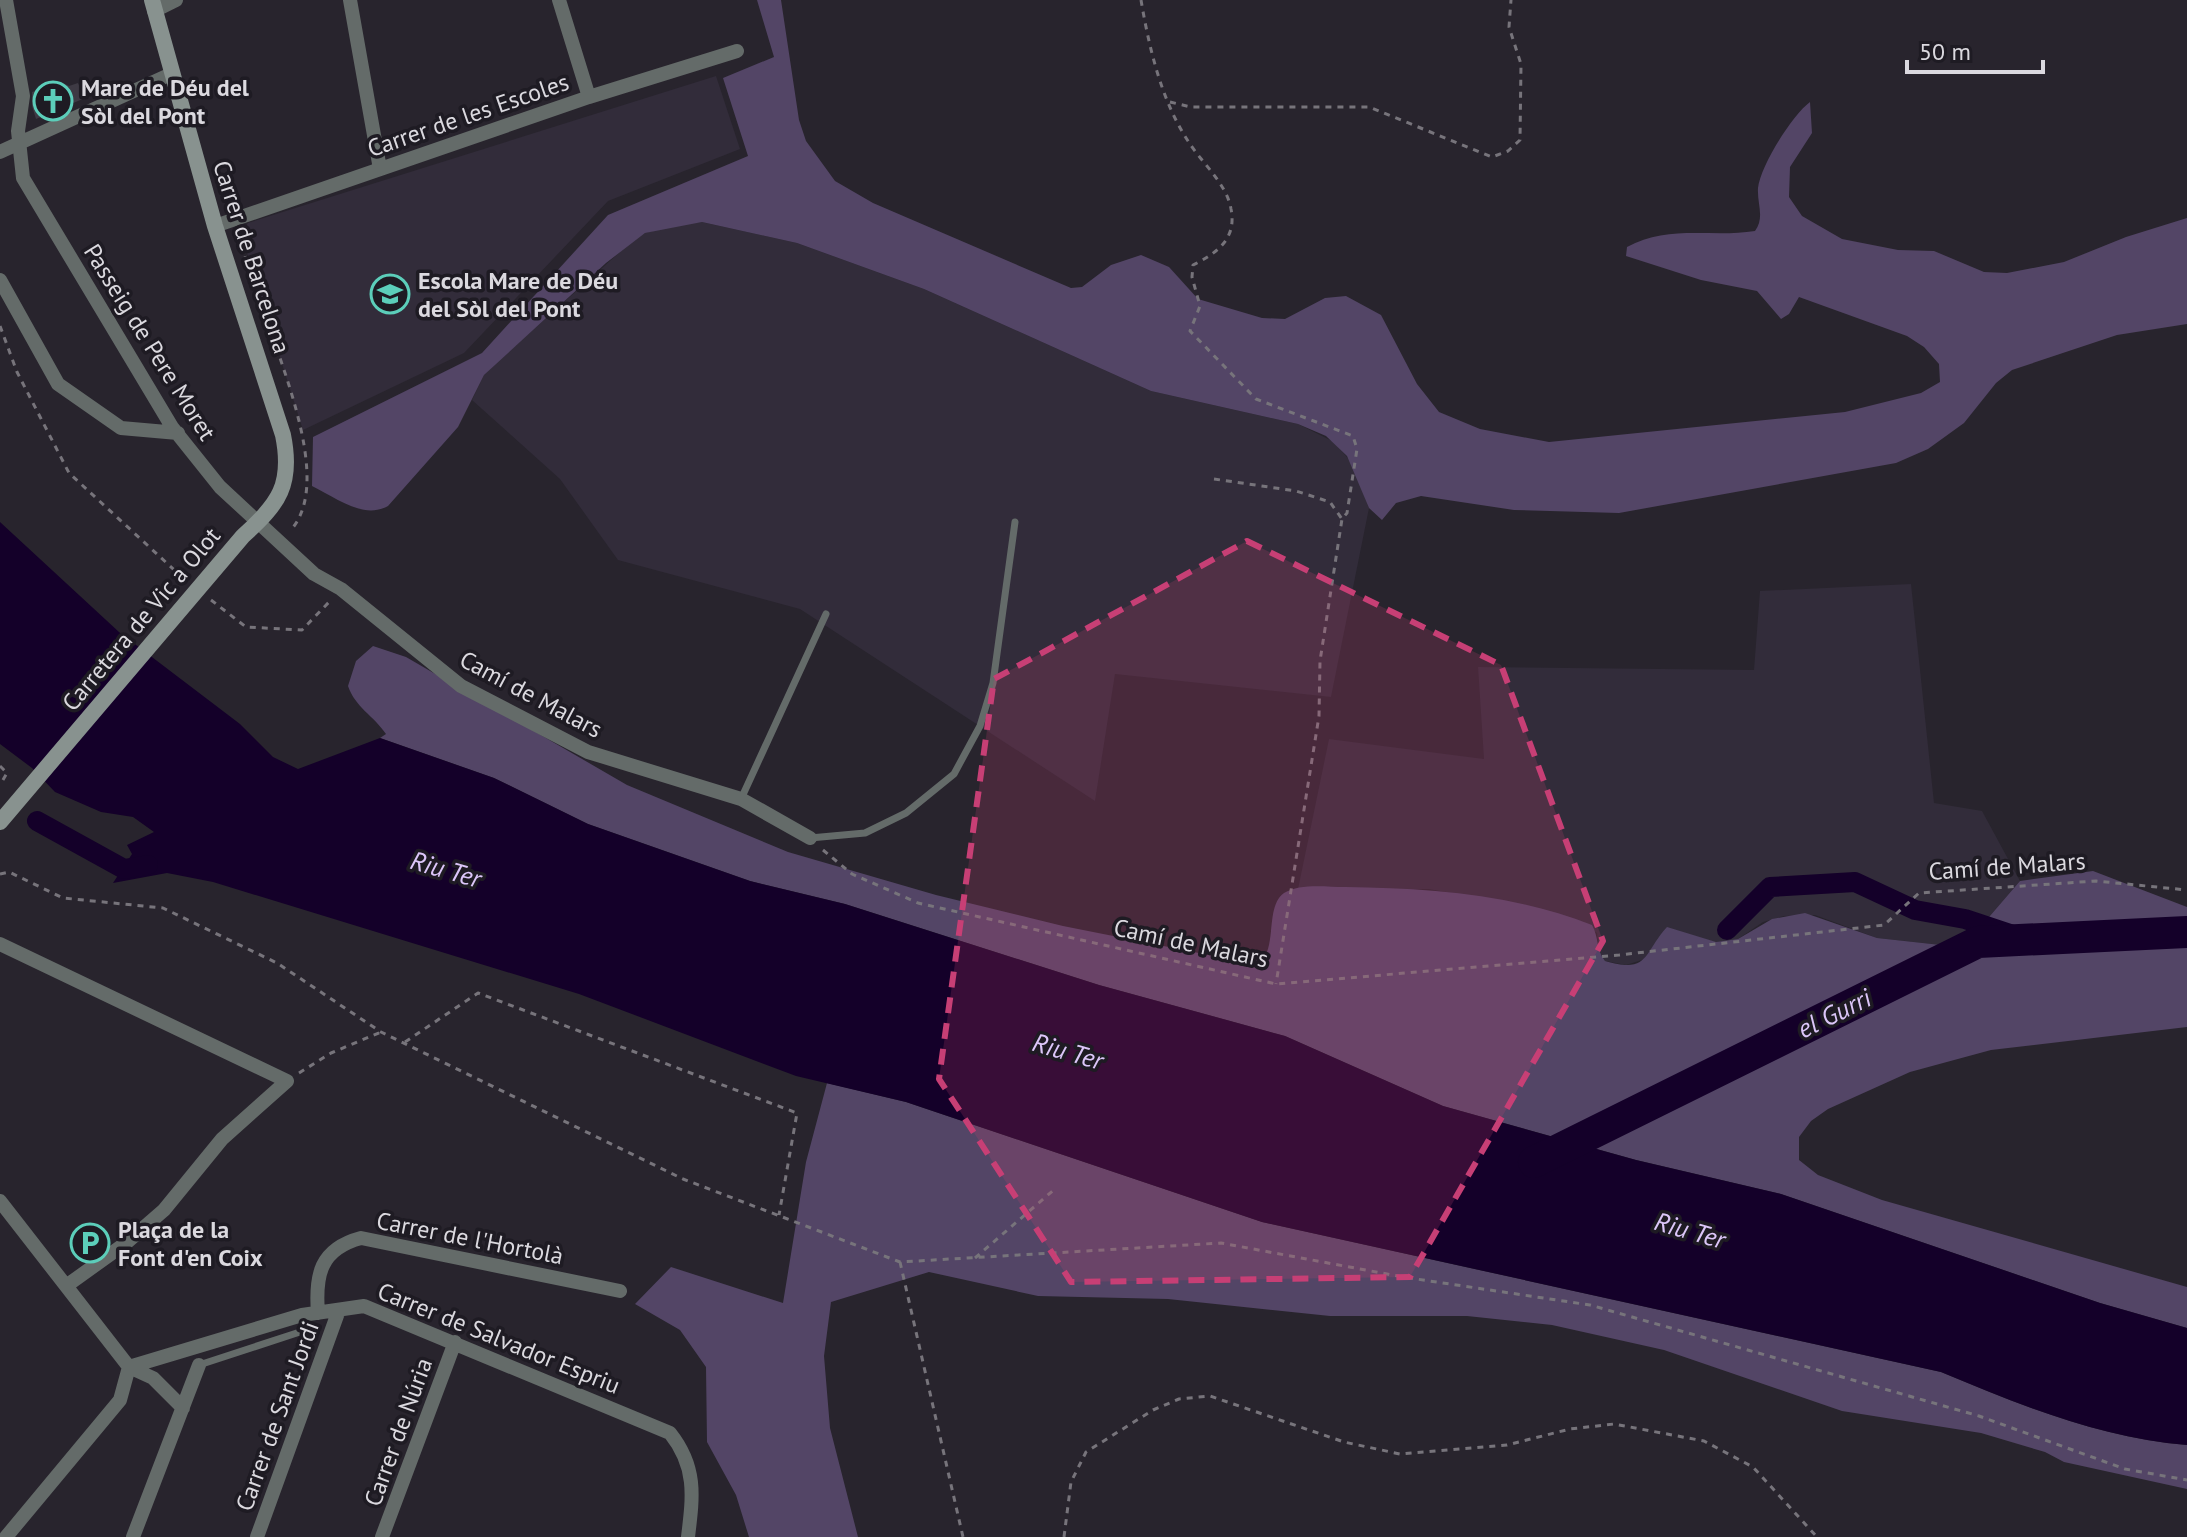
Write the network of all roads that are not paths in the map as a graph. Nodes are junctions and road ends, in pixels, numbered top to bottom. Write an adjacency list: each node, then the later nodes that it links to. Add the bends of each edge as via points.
1 (6, 0): 9 (street, Passeig de Pere Moret, via 23,96)
2 (176, 0): 5 (street)
3 (350, 0): 11 (street)
4 (559, 0): 8 (street)
5 (153, 5): 7 (street, Carrer de Barcelona)
6 (737, 51): 8 (street, Carrer de les Escoles)
7 (171, 74): 9 (street); 12 (street, Carrer de Barcelona)
8 (589, 97): 11 (street, Carrer de les Escoles)
9 (19, 145): 10 (street); 14 (street, Passeig de Pere Moret, via 23,178)
10 (0, 152)
11 (380, 169): 12 (street, Carrer de les Escoles)
12 (215, 226): 15 (street, Carrer de Barcelona)
13 (0, 280): 14 (street, via 58,384 121,428)
14 (178, 433): 17 (street, Passeig de Pere Moret, via 220,487)
15 (283, 435): 20 (street, Carretera de Vic a Olot, via 288,459 278,503 243,536)
16 (1015, 522): 21 (lane, via 993,683 980,726 954,774 906,813 865,833)
17 (314, 574): 19 (street, Camí de Malars, via 341,589 461,686 588,752)
18 (826, 614): 19 (lane)
19 (741, 799): 21 (street, Camí de Malars)
20 (0, 822)
21 (810, 838)
22 (0, 944): 24 (street, via 287,1081 222,1139 164,1210)
23 (0, 1201): 24 (street)
24 (66, 1286): 31 (street)
25 (620, 1291): 27 (street, Carrer de l'Hortolà, via 361,1238 327,1257 315,1282)
26 (339, 1310): 27 (street, Carrer de Salvador Espriu); 29 (street, Carrer de Salvador Espriu, via 364,1306); 35 (street, Carrer de Sant Jordi)
27 (318, 1313): 31 (street, Carrer de Salvador Espriu)
28 (306, 1330): 30 (lane)
29 (455, 1342): 36 (street, Carrer de Núria); 37 (street, Carrer de Salvador Espriu, via 670,1433 690,1465 693,1481)
30 (199, 1365): 32 (street)
31 (129, 1367): 32 (street, via 153,1378); 33 (street, via 120,1400)
32 (183, 1408): 34 (street)
33 (6, 1537)
34 (133, 1537)
35 (257, 1537)
36 (382, 1537)
37 (688, 1537)

